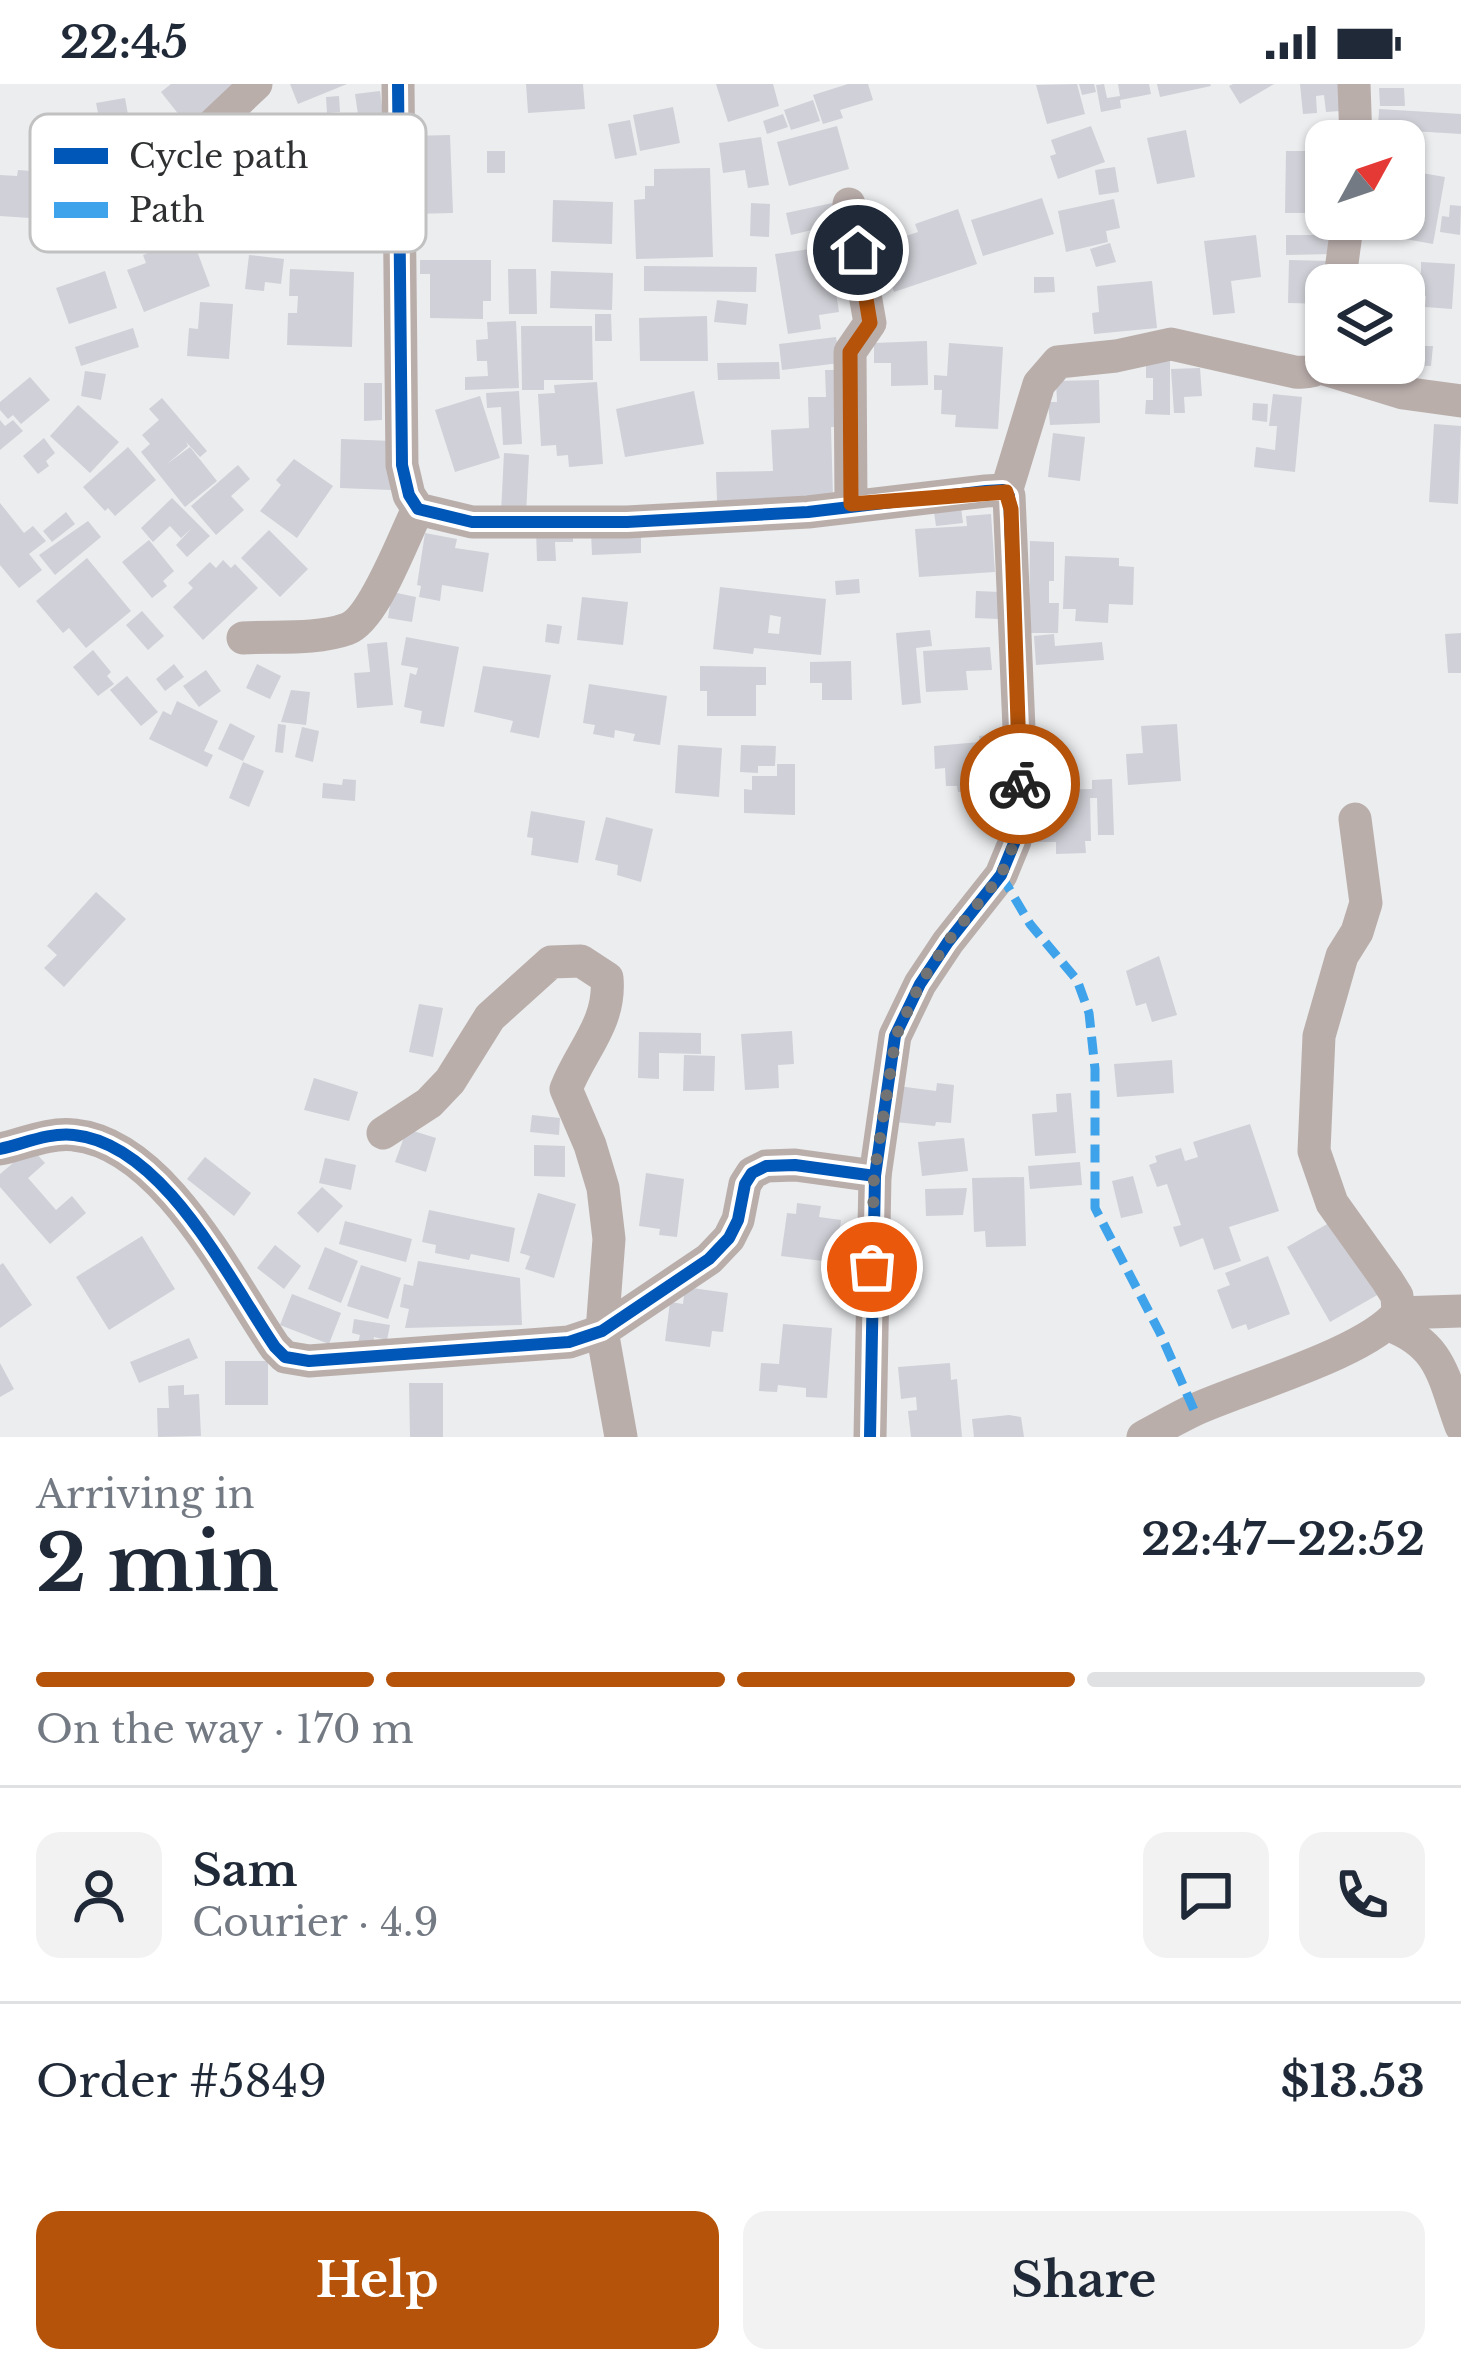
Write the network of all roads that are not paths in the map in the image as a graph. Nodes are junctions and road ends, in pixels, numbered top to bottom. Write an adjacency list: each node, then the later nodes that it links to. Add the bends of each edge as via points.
1 (256, 84): 4 (street)
2 (398, 84): 5 (street)
3 (1354, 84): 6 (street)
4 (224, 114)
5 (398, 114)
6 (1355, 120)
7 (849, 203): 13 (street, via 870,323 850,352)
8 (400, 252): 14 (street, via 402,465)
9 (1305, 372): 12 (street, via 1171,344 1058,362 1039,384)
10 (1377, 384): 11 (street)
11 (1461, 400)
12 (1006, 492): 13 (street); 19 (street, via 1021,775 1015,841 1001,875 920,984 896,1036)
13 (851, 504): 14 (street, via 627,523 472,522)
14 (418, 509): 15 (street, via 356,625)
15 (243, 638)
16 (1355, 819): 21 (street, via 1366,903 1319,1036 1314,1151 1332,1203 1397,1296)
17 (383, 1132): 22 (street, via 429,1103 490,1017 551,962 581,962 606,977 597,1034 566,1089 603,1188 609,1239)
18 (0, 1149): 22 (street, via 67,1134 95,1138 127,1157 208,1239 285,1357 533,1348)
19 (874, 1176): 22 (street, via 795,1166 752,1173 738,1220 710,1259); 25 (street)
20 (1461, 1312): 21 (street)
21 (1394, 1319): 23 (street, via 1428,1346); 26 (street)
22 (602, 1331): 24 (street)
23 (1461, 1426)
24 (621, 1437)
25 (870, 1437)
26 (1143, 1437)

